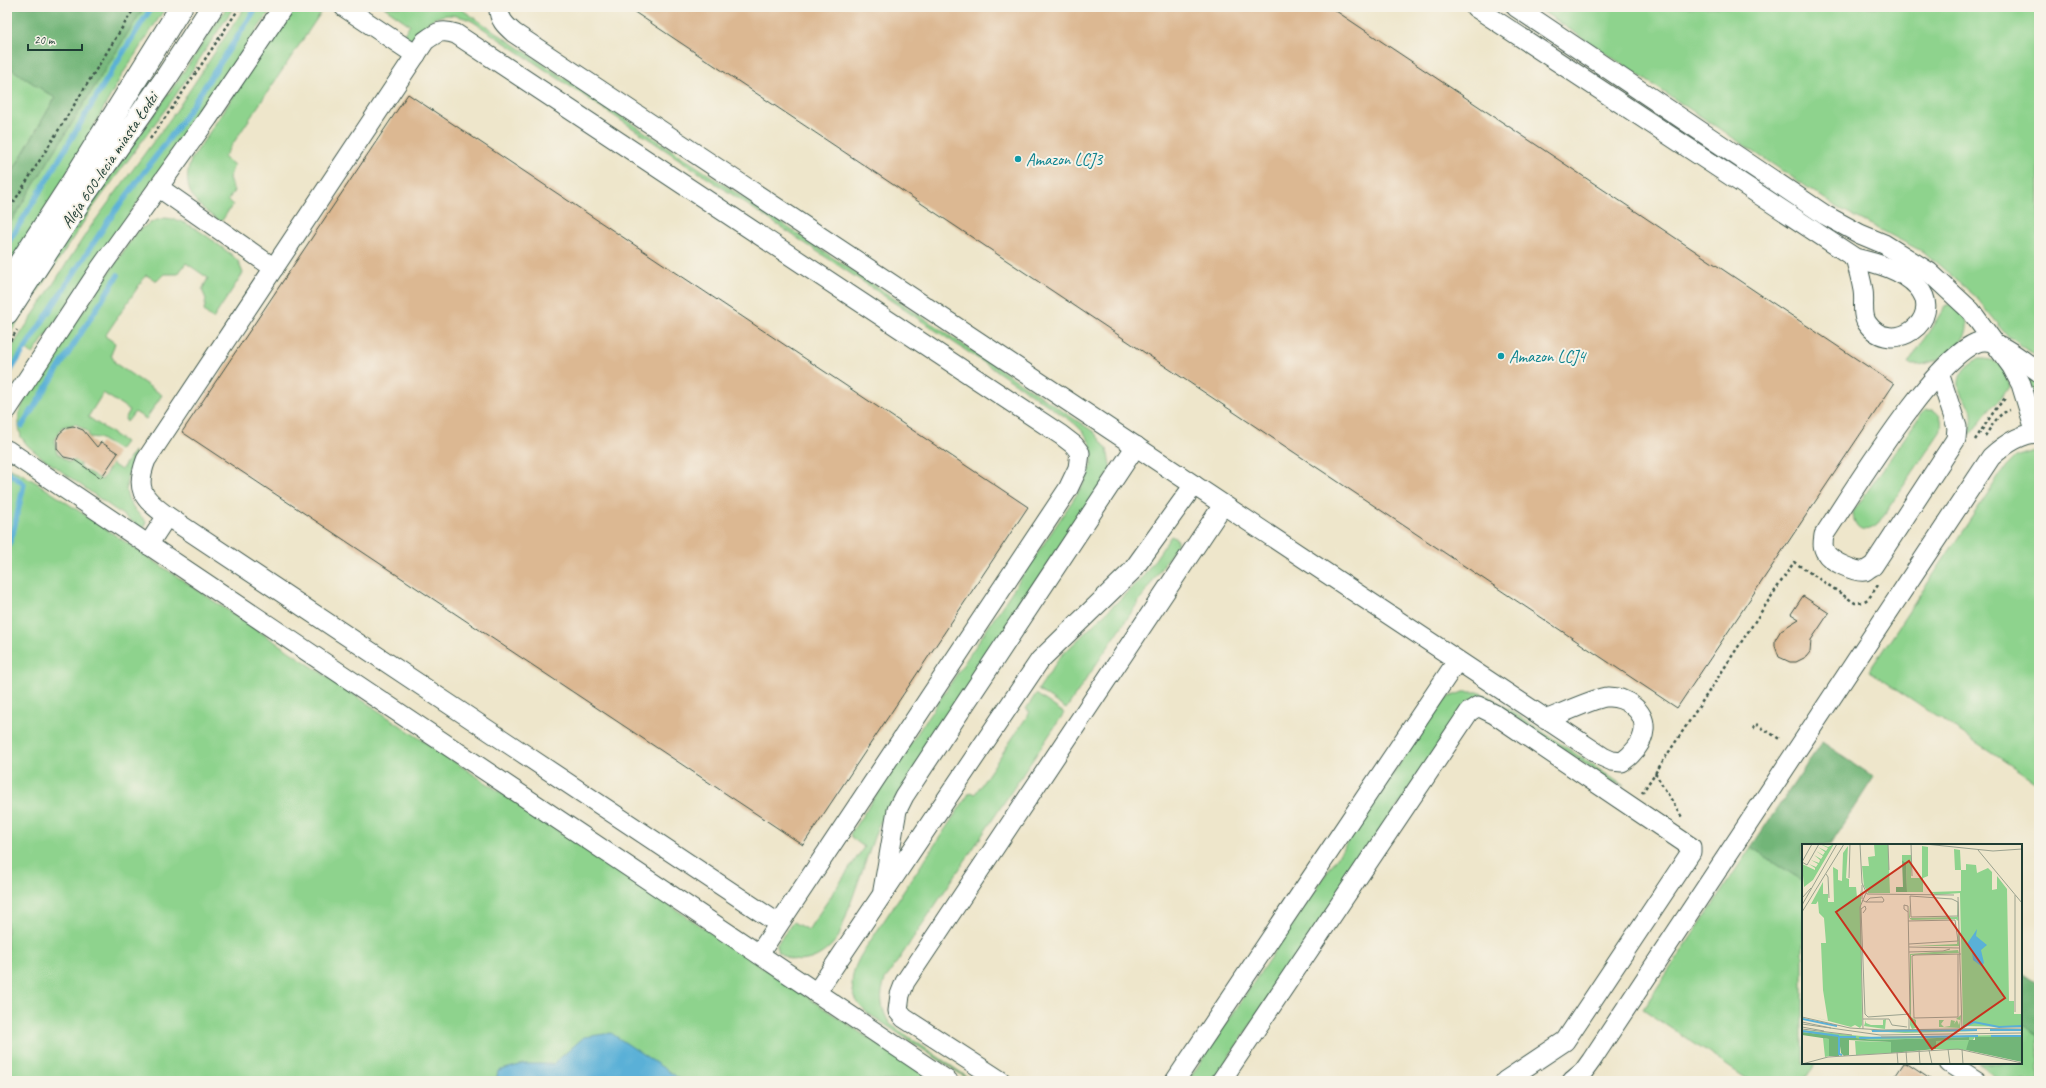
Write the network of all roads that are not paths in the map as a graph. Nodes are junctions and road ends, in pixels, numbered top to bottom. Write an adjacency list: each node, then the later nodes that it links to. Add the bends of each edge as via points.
1 (181, 7): 12 (main road, Aleja 600-lecia miasta Łodzi, via 68,190)
2 (212, 7): 13 (main road, Aleja 600-lecia miasta Łodzi)
3 (283, 7): 9 (street)
4 (344, 7): 8 (street)
5 (499, 7): 19 (street, via 498,12 504,24 514,32)
6 (1475, 7): 10 (street)
7 (1516, 7): 14 (street, via 1826,215 1884,244 1929,272 1970,312)
8 (416, 55): 11 (street); 28 (street, via 425,41 437,32 445,30 456,34 1061,435 1080,453 1078,468 1068,489)
9 (158, 187): 11 (street); 17 (street, via 97,273)
10 (1855, 258): 10 (street, via 1864,292 1864,315 1867,322 1883,335 1894,338 1907,335 1914,330 1925,312 1925,299 1918,287 1901,274 1870,261)
11 (274, 268): 23 (street, via 146,460 140,475 140,488 149,503)
12 (7, 283)
13 (7, 313)
14 (1993, 342): 15 (street); 16 (street, via 1983,340 1972,345); 18 (street, via 2012,367 2022,387)
15 (2039, 372)
16 (1939, 373): 16 (street, via 1957,428 1956,439 1873,566 1865,571 1855,570 1826,555 1822,543 1824,535 1912,404)
17 (7, 410)
18 (2038, 433): 37 (street, via 2012,441 1991,457 1591,1061)
19 (1136, 446): 21 (street); 27 (street, via 904,796 897,810)
20 (7, 450): 24 (street)
21 (1194, 485): 22 (street); 27 (street, via 1132,571 1040,660)
22 (1223, 505): 25 (street); 34 (street, via 913,971 900,995 898,1011 904,1018)
23 (167, 516): 24 (street); 28 (street)
24 (148, 545): 29 (street)
25 (1457, 661): 26 (street); 35 (street)
26 (1546, 720): 26 (street, via 1603,758 1622,762 1640,742 1644,729 1642,718 1635,708 1622,699 1605,696)
27 (881, 897): 30 (street)
28 (779, 924): 29 (street)
29 (759, 954): 30 (street)
30 (816, 993): 33 (street)
31 (1952, 1064): 38 (street)
32 (1508, 1080): 36 (street, via 1565,1041 1691,852 1691,847 1485,708 1478,706 1469,712)
33 (948, 1081)
34 (1001, 1081)
35 (1175, 1081)
36 (1221, 1081)
37 (1572, 1081)
38 (1977, 1081)

